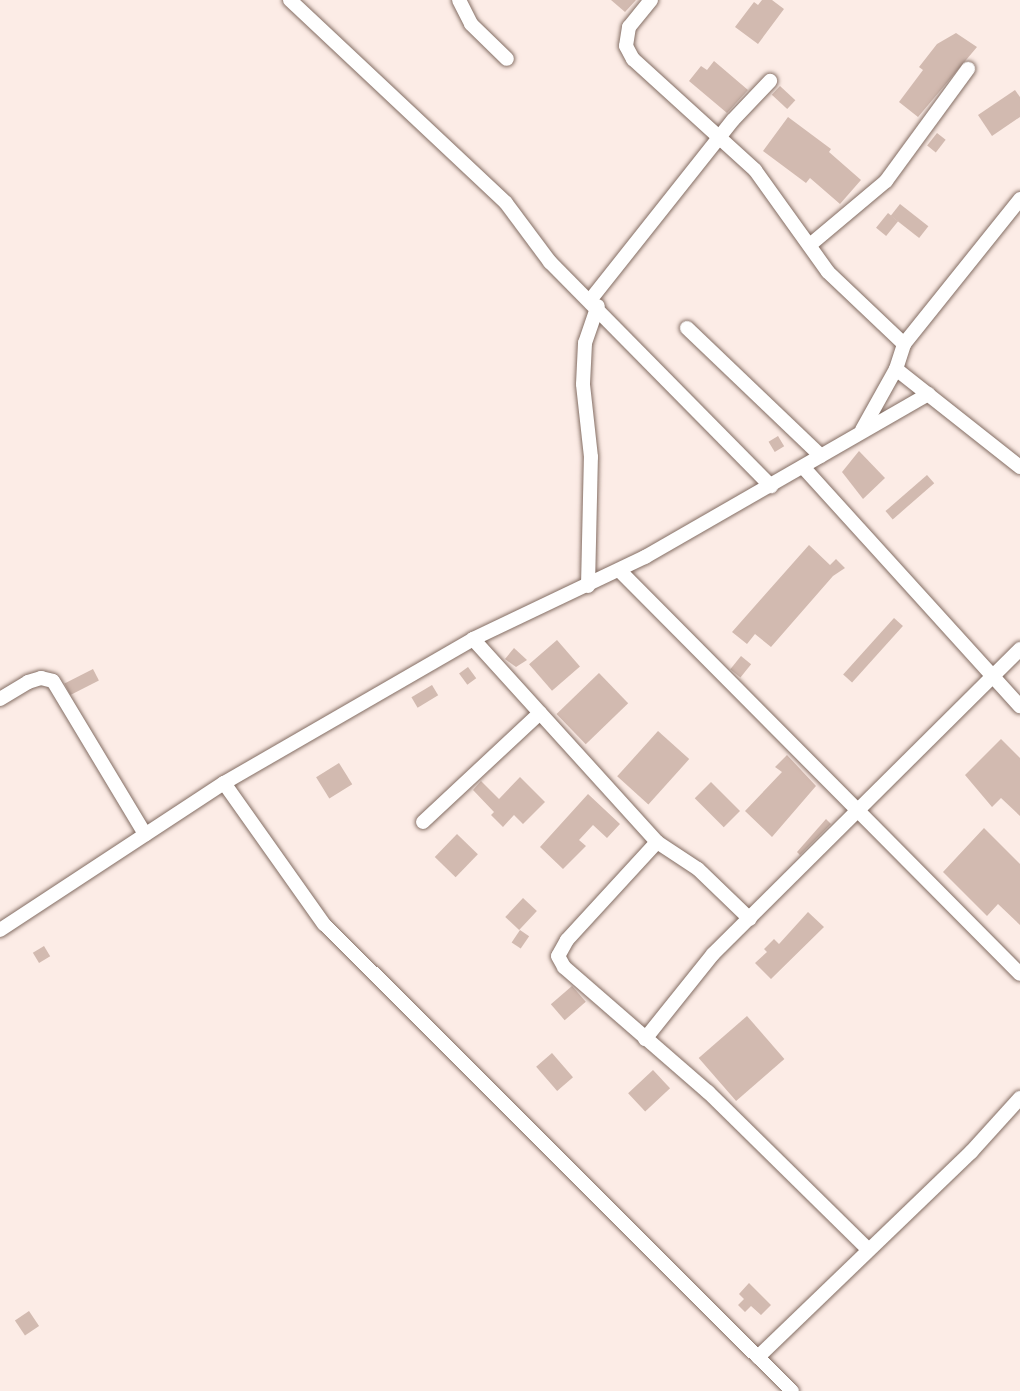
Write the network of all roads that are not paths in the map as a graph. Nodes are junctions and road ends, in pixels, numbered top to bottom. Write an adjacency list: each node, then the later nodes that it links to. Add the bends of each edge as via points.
1 (290, 0): 10 (street, via 506,203 550,262)
2 (459, 0): 4 (street, via 471,24)
3 (651, 0): 7 (street, via 629,27 626,46 633,59)
4 (507, 60)
5 (968, 69): 9 (street, via 886,181)
6 (770, 81): 7 (street)
7 (721, 136): 9 (street, via 755,170); 10 (street)
8 (1020, 199): 12 (street)
9 (811, 244): 12 (street, via 828,272)
10 (594, 303): 19 (street); 21 (street, via 585,343 583,384 591,457)
11 (687, 328): 16 (street)
12 (904, 344): 13 (street)
13 (896, 369): 14 (street); 15 (street)
14 (928, 394): 15 (street); 17 (street)
15 (861, 431): 16 (street)
16 (821, 456): 18 (street)
17 (1020, 466)
18 (803, 467): 19 (street); 24 (street)
19 (771, 486): 20 (street)
20 (619, 570): 21 (street); 29 (street)
21 (588, 586): 22 (street)
22 (473, 639): 27 (street); 28 (street)
23 (1020, 649): 24 (street)
24 (993, 678): 26 (street); 29 (street)
25 (0, 699): 31 (street, via 28,682 41,678 53,681)
26 (1020, 706)
27 (540, 713): 30 (street); 32 (street)
28 (224, 783): 31 (street); 39 (street, via 324,924)
29 (859, 812): 33 (street); 35 (street)
30 (423, 822)
31 (146, 834): 34 (street)
32 (657, 842): 33 (street, via 698,869); 36 (street, via 567,940 558,956 564,967)
33 (750, 919): 36 (street, via 675,998)
34 (0, 930)
35 (1020, 974)
36 (645, 1039): 38 (street, via 708,1092)
37 (1020, 1098): 38 (street, via 971,1152)
38 (867, 1248): 39 (street)
39 (758, 1357): 40 (street)
40 (792, 1391)

